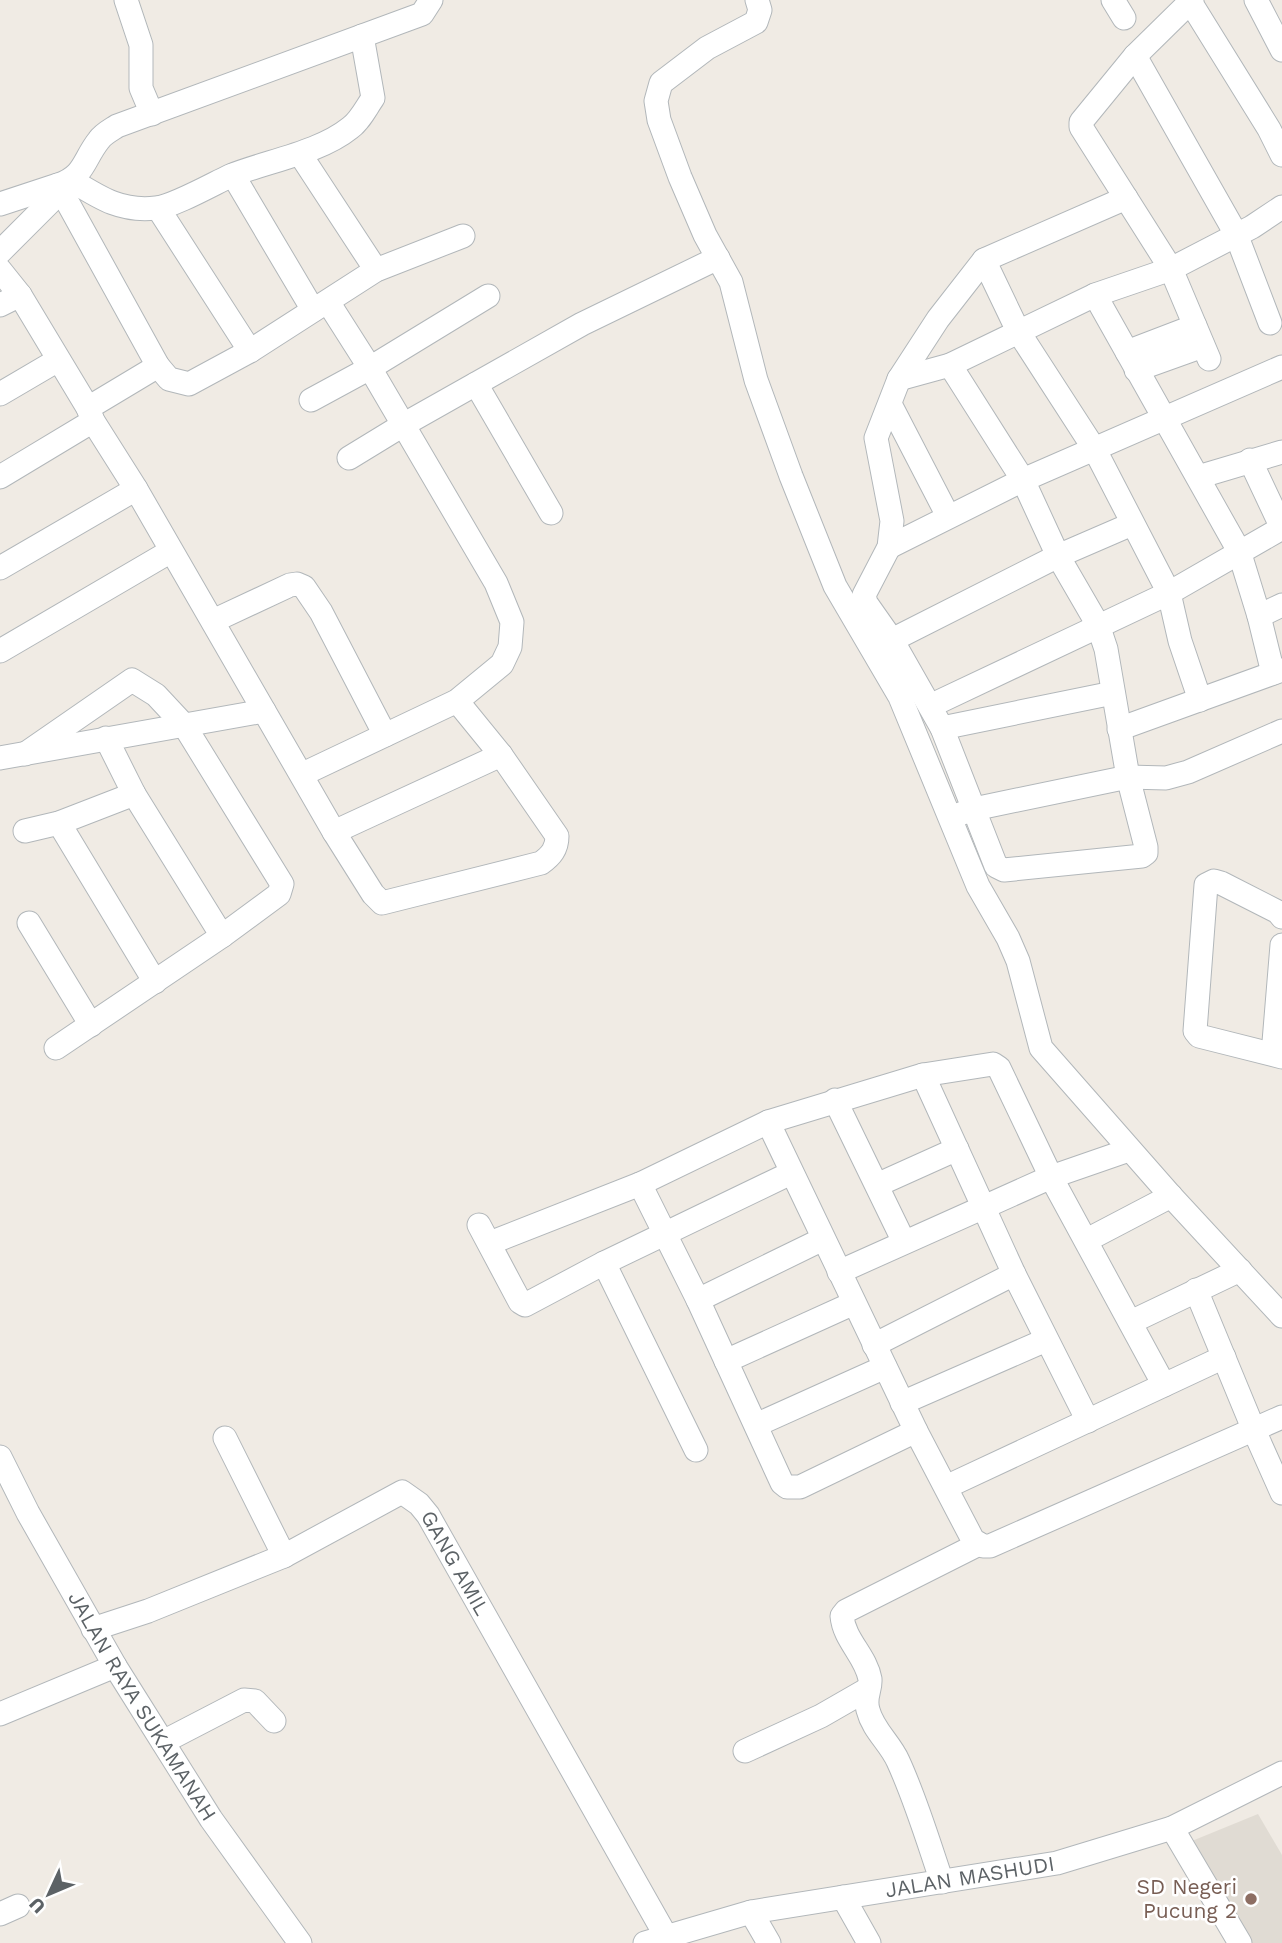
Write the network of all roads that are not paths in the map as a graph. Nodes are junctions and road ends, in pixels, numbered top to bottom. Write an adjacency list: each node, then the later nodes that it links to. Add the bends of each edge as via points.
1 (125, 0): 9 (street, via 141,45 141,88)
2 (431, 0): 6 (street, via 422,14)
3 (757, 0): 22 (street, via 760,9 755,22 707,48 661,83 656,101 680,177)
4 (1256, 0): 7 (street)
5 (1190, 1): 8 (street); 10 (street)
6 (362, 36): 9 (street); 11 (street, via 373,98 350,128)
7 (1282, 50)
8 (1135, 56): 15 (street, via 1081,127); 19 (street)
9 (152, 114): 14 (street, via 101,137 80,172)
10 (1275, 126): 12 (street)
11 (300, 154): 13 (street); 26 (street)
12 (1282, 155)
13 (233, 175): 18 (street); 30 (street)
14 (64, 186): 16 (street); 18 (street, via 108,202); 21 (street); 37 (street)
15 (1126, 198): 23 (street); 24 (street)
16 (0, 204)
17 (1282, 207): 19 (street)
18 (159, 208): 33 (street)
19 (1236, 234): 24 (street); 31 (street)
20 (463, 236): 26 (street)
21 (0, 252)
22 (718, 258): 41 (street, via 582,324); 91 (street, via 731,282 786,464 835,586 900,697)
23 (984, 260): 32 (street); 40 (street, via 937,319)
24 (1171, 269): 27 (street); 35 (street, via 1202,344)
25 (0, 270): 29 (street)
26 (376, 270): 30 (street)
27 (1095, 295): 32 (street); 35 (street)
28 (488, 296): 39 (street)
29 (10, 300): 34 (street)
30 (321, 306): 33 (street); 39 (street)
31 (1270, 323)
32 (1018, 331): 36 (street); 48 (street)
33 (250, 351): 37 (street, via 189,384 169,379)
34 (58, 360): 42 (street); 45 (street)
35 (1132, 361): 46 (street)
36 (950, 365): 40 (street); 54 (street)
37 (158, 366): 45 (street)
38 (1282, 367): 46 (street)
39 (370, 368): 43 (street); 47 (street)
40 (899, 379): 44 (street)
41 (476, 384): 47 (street); 56 (street)
42 (0, 394)
43 (311, 400)
44 (890, 404): 57 (street); 60 (street, via 876,438 892,521)
45 (90, 414): 52 (street); 55 (street)
46 (1163, 417): 48 (street); 53 (street)
47 (403, 425): 50 (street); 75 (street, via 496,583 512,622 510,647 502,664)
48 (1095, 450): 54 (street); 58 (street)
49 (1282, 452): 51 (street)
50 (349, 458)
51 (1250, 460): 53 (street); 59 (street)
52 (0, 477)
53 (1198, 477): 62 (street)
54 (1023, 480): 57 (street); 63 (street)
55 (136, 489): 61 (street); 64 (street)
56 (551, 513)
57 (948, 516): 60 (street)
58 (1132, 524): 63 (street); 65 (street)
59 (1282, 528): 62 (street)
60 (889, 547): 70 (street, via 864,595)
61 (171, 551): 68 (street); 71 (street)
62 (1238, 551): 65 (street); 67 (street)
63 (1058, 556): 69 (street); 70 (street)
64 (0, 568)
65 (1169, 593): 69 (street); 74 (street)
66 (1282, 606): 67 (street)
67 (1259, 616): 72 (street)
68 (213, 621): 77 (street); 82 (street, via 290,585 304,587)
69 (1098, 625): 73 (street); 76 (street)
70 (892, 640): 76 (street)
71 (0, 651)
72 (1278, 671): 74 (street)
73 (1113, 693): 79 (street); 80 (street)
74 (1200, 700): 80 (street)
75 (457, 701): 82 (street); 85 (street)
76 (930, 706): 79 (street)
77 (264, 711): 78 (street); 87 (street)
78 (184, 725): 83 (street); 84 (street, via 156,695 132,680); 97 (street, via 282,884 279,894)
79 (942, 728): 90 (street)
80 (1119, 729): 88 (street)
81 (1282, 731): 88 (street, via 1188,772 1166,778)
82 (385, 735): 87 (street)
83 (106, 738): 84 (street); 89 (street)
84 (25, 754): 86 (street)
85 (502, 755): 94 (street); 94 (street, via 556,836 554,850 541,863 382,903)
86 (0, 758)
87 (303, 774): 94 (street)
88 (1128, 777): 90 (street); 90 (street, via 1146,847 1142,856 1000,869)
89 (134, 794): 92 (street); 97 (street)
90 (974, 809): 91 (street)
91 (950, 817): 107 (street, via 978,886 1009,938 1041,1048)
92 (59, 823): 93 (street); 99 (street)
93 (25, 831)
94 (334, 832)
95 (1282, 917): 102 (street, via 1221,883 1206,885 1196,1034)
96 (29, 923): 100 (street)
97 (222, 936): 99 (street)
98 (1282, 945): 102 (street)
99 (155, 982): 100 (street)
100 (91, 1025): 101 (street)
101 (56, 1048)
102 (1278, 1056)
103 (923, 1075): 104 (street); 106 (street); 109 (street, via 997,1065)
104 (835, 1100): 105 (street); 111 (street)
105 (768, 1122): 108 (street); 110 (street)
106 (957, 1149): 111 (street); 113 (street)
107 (1129, 1150): 109 (street); 112 (street)
108 (791, 1173): 114 (street); 115 (street)
109 (1051, 1177): 113 (street); 116 (street)
110 (640, 1184): 114 (street); 118 (street, via 485,1234 525,1305)
111 (877, 1185): 117 (street)
112 (1171, 1196): 116 (street); 119 (street)
113 (983, 1206): 117 (street); 121 (street)
114 (664, 1236): 118 (street); 123 (street)
115 (823, 1239): 120 (street); 123 (street)
116 (1087, 1240): 126 (street)
117 (904, 1242): 120 (street)
118 (604, 1263): 140 (street)
119 (1240, 1270): 122 (street); 125 (street)
120 (839, 1272): 124 (street)
121 (1014, 1274): 127 (street); 128 (street)
122 (1196, 1290): 126 (street); 129 (street)
123 (698, 1300): 130 (street)
124 (854, 1303): 128 (street); 130 (street)
125 (1282, 1316)
126 (1131, 1321): 132 (street)
127 (1046, 1340): 133 (street); 135 (street)
128 (874, 1345): 131 (street)
129 (1224, 1357): 132 (street); 137 (street)
130 (726, 1361): 136 (street)
131 (885, 1367): 133 (street); 136 (street)
132 (1164, 1385): 135 (street)
133 (902, 1403): 138 (street)
134 (1282, 1417): 137 (street)
135 (1088, 1421): 142 (street)
136 (756, 1425): 138 (street, via 782,1483 792,1488)
137 (1253, 1428): 143 (street); 144 (street, via 990,1546)
138 (916, 1432): 142 (street)
139 (225, 1438): 145 (street)
140 (696, 1450)
141 (0, 1457): 146 (street, JALAN RAYA SUKAMANAH)
142 (946, 1487): 144 (street)
143 (1282, 1493)
144 (979, 1544): 148 (street, via 843,1614 847,1638 870,1680)
145 (284, 1556): 146 (street, GANG AMIL); 158 (street, GANG AMIL, via 402,1492 419,1504)
146 (93, 1629): 147 (street, JALAN RAYA SUKAMANAH)
147 (115, 1666): 149 (street); 151 (street, JALAN RAYA SUKAMANAH)
148 (868, 1689): 152 (street); 155 (street, via 869,1714 897,1758)
149 (0, 1714)
150 (274, 1721): 151 (street, via 249,1699)
151 (163, 1742): 159 (street, JALAN RAYA SUKAMANAH, via 211,1819)
152 (745, 1751)
153 (1282, 1773): 154 (street, JALAN MASHUDI)
154 (1172, 1828): 155 (street, JALAN MASHUDI, via 1057,1863); 162 (street)
155 (942, 1882): 156 (street, JALAN MASHUDI)
156 (843, 1896): 157 (street, JALAN MASHUDI); 161 (street)
157 (751, 1912): 158 (street, JALAN MASHUDI); 160 (street)
158 (656, 1940)
159 (300, 1943)
160 (769, 1943)
161 (869, 1943)
162 (1240, 1943)

